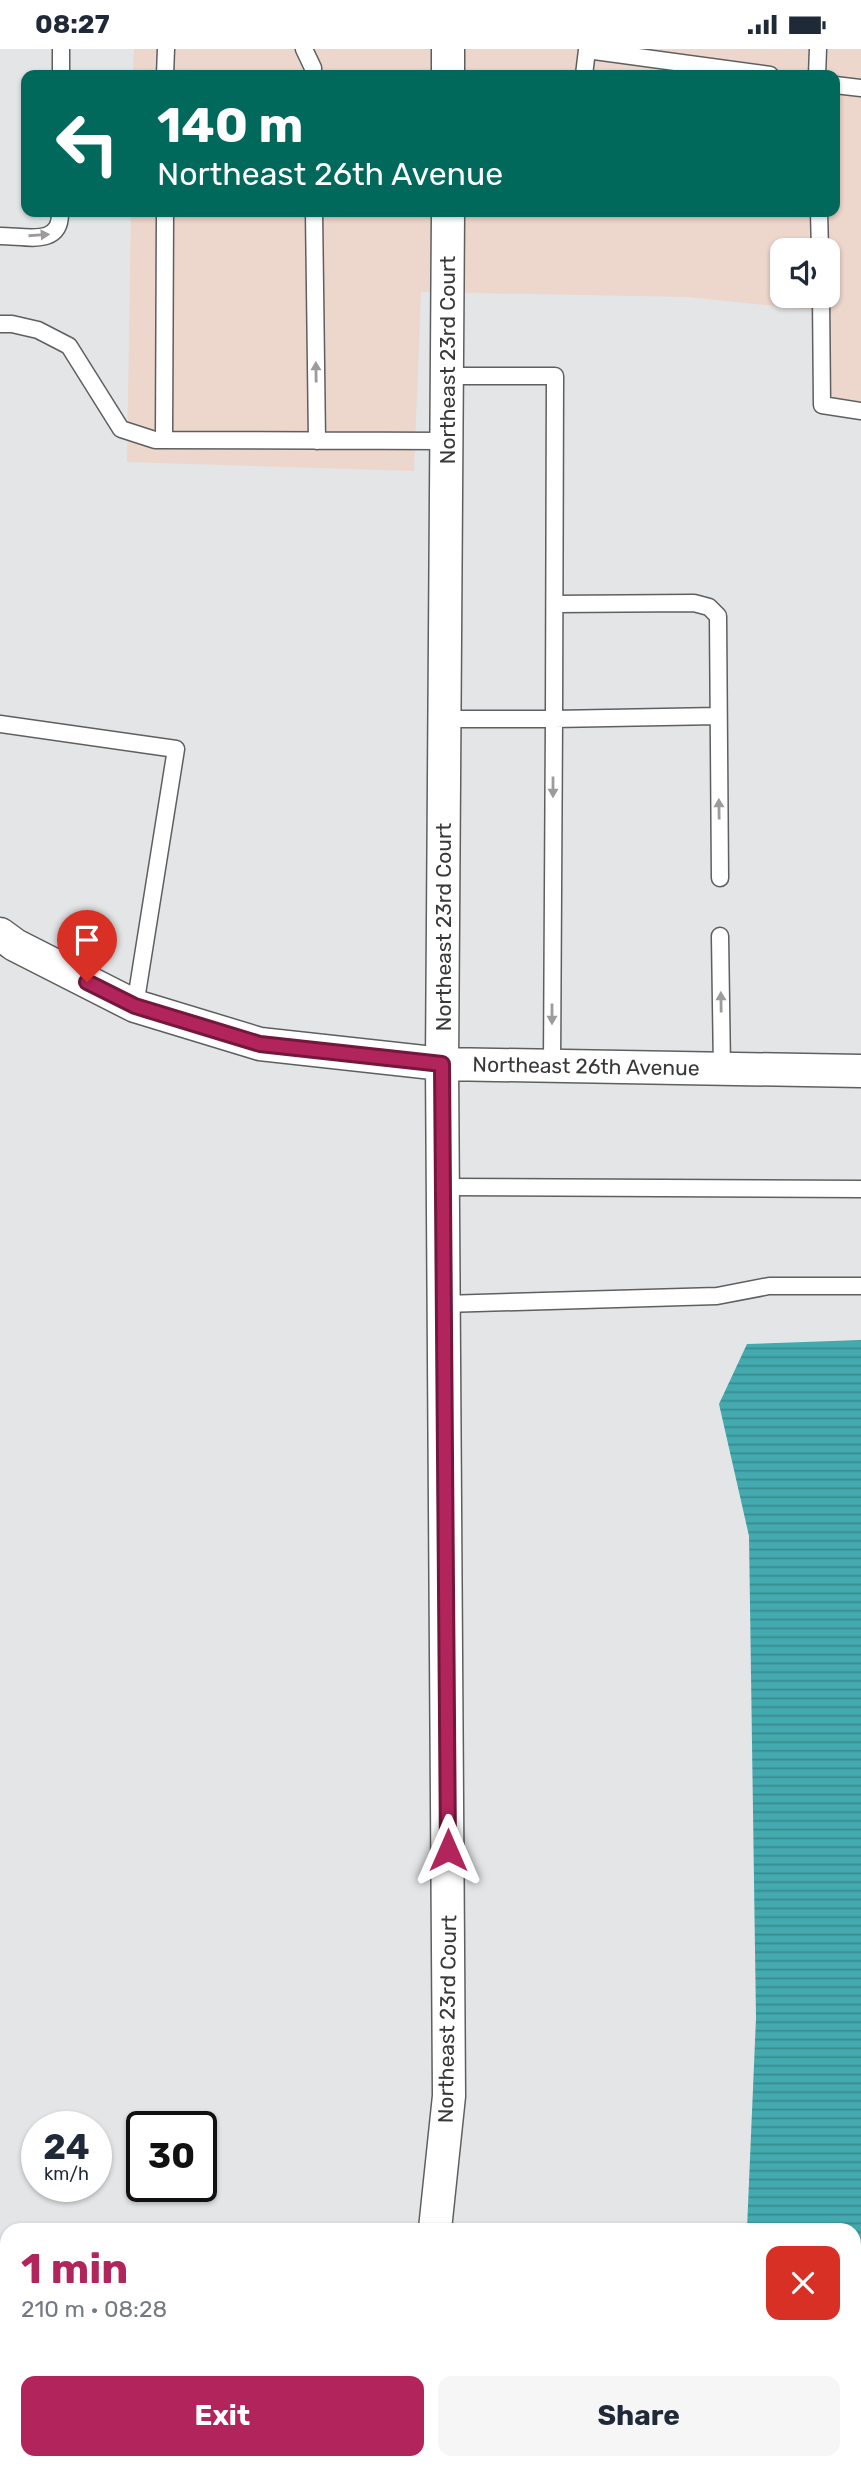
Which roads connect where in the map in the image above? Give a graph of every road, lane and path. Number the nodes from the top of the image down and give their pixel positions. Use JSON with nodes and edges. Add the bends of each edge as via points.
{"nodes":[{"id":1,"x":61,"y":49,"type":"edge"},
{"id":2,"x":166,"y":49,"type":"edge"},
{"id":3,"x":304,"y":49,"type":"edge"},
{"id":4,"x":448,"y":49,"type":"edge"},
{"id":5,"x":818,"y":49,"type":"edge"},
{"id":6,"x":61,"y":70,"type":"edge"},
{"id":7,"x":165,"y":70,"type":"edge"},
{"id":8,"x":313,"y":70,"type":"edge"},
{"id":9,"x":448,"y":70,"type":"edge"},
{"id":10,"x":585,"y":70,"type":"edge"},
{"id":11,"x":733,"y":70,"type":"edge"},
{"id":12,"x":817,"y":70,"type":"edge"},
{"id":13,"x":840,"y":86,"type":"edge"},
{"id":14,"x":861,"y":88,"type":"edge"},
{"id":15,"x":61,"y":217,"type":"edge"},
{"id":16,"x":164,"y":217,"type":"edge"},
{"id":17,"x":314,"y":217,"type":"edge"},
{"id":18,"x":448,"y":217,"type":"edge"},
{"id":19,"x":819,"y":217,"type":"edge"},
{"id":20,"x":0,"y":236,"type":"edge"},
{"id":21,"x":820,"y":238,"type":"edge"},
{"id":22,"x":821,"y":308,"type":"edge"},
{"id":23,"x":0,"y":324,"type":"edge"},
{"id":24,"x":446,"y":376,"type":"junction"},
{"id":25,"x":861,"y":411,"type":"edge"},
{"id":26,"x":164,"y":440,"type":"junction"},
{"id":27,"x":317,"y":441,"type":"junction"},
{"id":28,"x":446,"y":441,"type":"junction"},
{"id":29,"x":555,"y":604,"type":"junction"},
{"id":30,"x":718,"y":716,"type":"junction"},
{"id":31,"x":445,"y":719,"type":"junction"},
{"id":32,"x":554,"y":719,"type":"junction"},
{"id":33,"x":0,"y":724,"type":"edge"},
{"id":34,"x":720,"y":878,"type":"dead end"},
{"id":35,"x":0,"y":934,"type":"edge"},
{"id":36,"x":720,"y":936,"type":"dead end"},
{"id":37,"x":135,"y":1006,"type":"junction"},
{"id":38,"x":442,"y":1064,"type":"junction"},
{"id":39,"x":552,"y":1066,"type":"junction"},
{"id":40,"x":722,"y":1069,"type":"junction"},
{"id":41,"x":861,"y":1071,"type":"edge"},
{"id":42,"x":443,"y":1187,"type":"junction"},
{"id":43,"x":861,"y":1189,"type":"edge"},
{"id":44,"x":861,"y":1286,"type":"edge"},
{"id":45,"x":444,"y":1304,"type":"junction"},
{"id":46,"x":436,"y":2223,"type":"edge"}],
"edges":[{"from":1,"to":6,"type":"lane"},
{"from":2,"to":7,"type":"lane"},
{"from":3,"to":8,"type":"lane"},
{"from":4,"to":9,"type":"street"},
{"from":5,"to":12,"type":"lane"},
{"from":10,"to":11,"type":"lane","via":[[587,50]]},
{"from":13,"to":14,"type":"lane"},
{"from":20,"to":15,"type":"lane","one_way":true,"via":[[47,236],[56,232]]},
{"from":16,"to":26,"type":"lane"},
{"from":27,"to":17,"type":"lane","one_way":true},
{"from":18,"to":24,"type":"street","name":"Northeast 23rd Court"},
{"from":19,"to":21,"type":"lane"},
{"from":22,"to":25,"type":"lane","via":[[822,405]]},
{"from":23,"to":26,"type":"lane","via":[[38,330],[69,346],[121,429]]},
{"from":24,"to":28,"type":"street","name":"Northeast 23rd Court"},
{"from":24,"to":29,"type":"lane","via":[[555,376]]},
{"from":26,"to":27,"type":"lane"},
{"from":27,"to":28,"type":"lane"},
{"from":28,"to":31,"type":"street","name":"Northeast 23rd Court"},
{"from":29,"to":30,"type":"lane","via":[[694,603],[709,607],[718,616]]},
{"from":29,"to":32,"type":"lane"},
{"from":30,"to":32,"type":"lane"},
{"from":34,"to":30,"type":"lane","one_way":true},
{"from":31,"to":32,"type":"lane"},
{"from":31,"to":38,"type":"street","name":"Northeast 23rd Court"},
{"from":32,"to":39,"type":"lane","one_way":true},
{"from":33,"to":37,"type":"lane","via":[[176,749]]},
{"from":35,"to":37,"type":"street","name":"Northeast 26th Avenue"},
{"from":40,"to":36,"type":"lane","one_way":true},
{"from":37,"to":38,"type":"street","name":"Northeast 26th Avenue","via":[[260,1044]]},
{"from":38,"to":39,"type":"street","name":"Northeast 26th Avenue"},
{"from":38,"to":42,"type":"street","name":"Northeast 23rd Court"},
{"from":39,"to":40,"type":"street","name":"Northeast 26th Avenue"},
{"from":40,"to":41,"type":"street","name":"Northeast 26th Avenue"},
{"from":42,"to":43,"type":"lane"},
{"from":42,"to":45,"type":"street","name":"Northeast 23rd Court"},
{"from":44,"to":45,"type":"lane","via":[[769,1286],[717,1296]]},
{"from":45,"to":46,"type":"street","name":"Northeast 23rd Court","via":[[450,2096]]}]}
